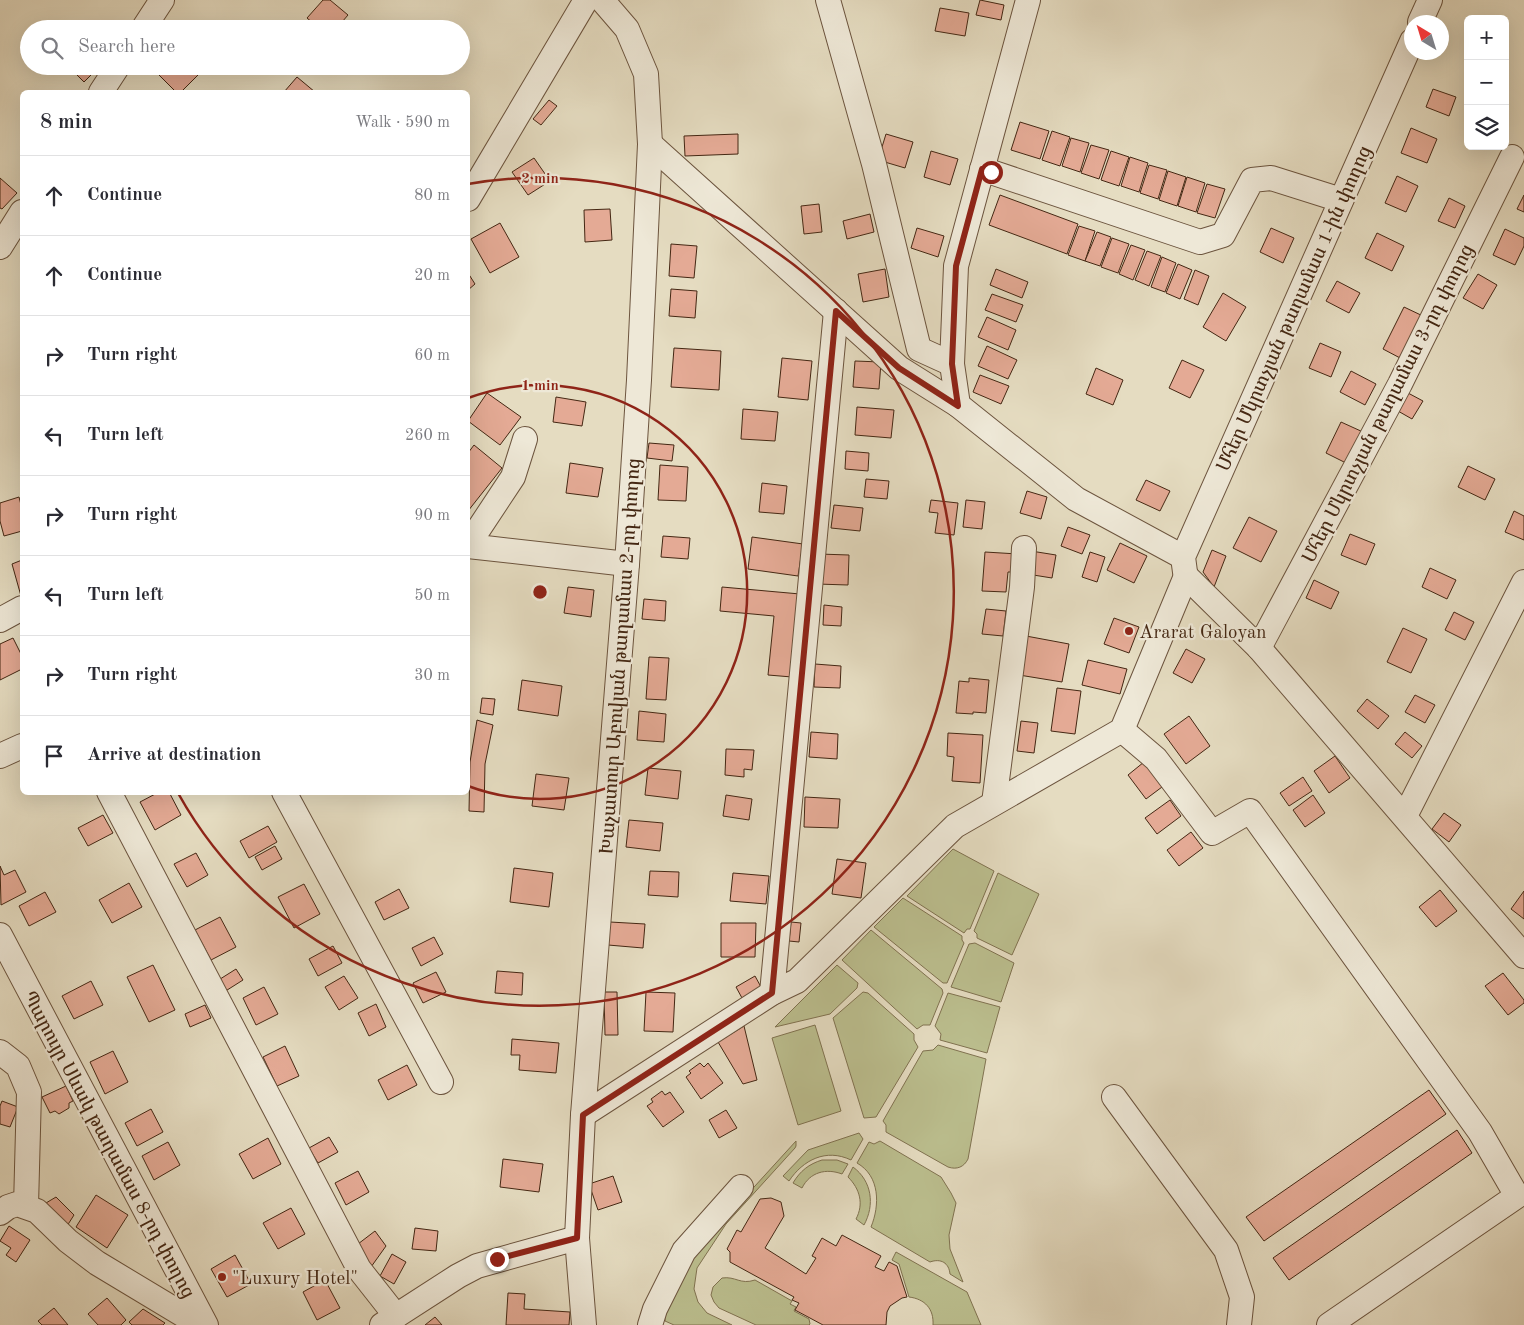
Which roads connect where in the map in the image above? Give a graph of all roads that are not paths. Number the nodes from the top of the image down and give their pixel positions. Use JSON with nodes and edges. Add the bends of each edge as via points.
{"nodes":[{"id":1,"x":162,"y":0,"type":"edge"},
{"id":2,"x":586,"y":0,"type":"edge"},
{"id":3,"x":602,"y":0,"type":"edge"},
{"id":4,"x":828,"y":0,"type":"edge"},
{"id":5,"x":1028,"y":0,"type":"edge"},
{"id":6,"x":1430,"y":0,"type":"edge"},
{"id":7,"x":1423,"y":15,"type":"edge"},
{"id":8,"x":149,"y":20,"type":"edge"},
{"id":9,"x":1404,"y":59,"type":"edge"},
{"id":10,"x":112,"y":75,"type":"edge"},
{"id":11,"x":102,"y":90,"type":"edge"},
{"id":12,"x":650,"y":144,"type":"junction"},
{"id":13,"x":1512,"y":157,"type":"dead end"},
{"id":14,"x":982,"y":169,"type":"junction"},
{"id":15,"x":470,"y":196,"type":"edge"},
{"id":16,"x":1341,"y":200,"type":"junction"},
{"id":17,"x":20,"y":215,"type":"edge"},
{"id":18,"x":0,"y":247,"type":"edge"},
{"id":19,"x":836,"y":311,"type":"junction"},
{"id":20,"x":952,"y":364,"type":"junction"},
{"id":21,"x":958,"y":406,"type":"junction"},
{"id":22,"x":525,"y":439,"type":"dead end"},
{"id":23,"x":470,"y":542,"type":"edge"},
{"id":24,"x":470,"y":545,"type":"edge"},
{"id":25,"x":1024,"y":548,"type":"dead end"},
{"id":26,"x":627,"y":564,"type":"junction"},
{"id":27,"x":1184,"y":567,"type":"junction"},
{"id":28,"x":1524,"y":582,"type":"edge"},
{"id":29,"x":20,"y":609,"type":"edge"},
{"id":30,"x":0,"y":620,"type":"edge"},
{"id":31,"x":1259,"y":648,"type":"junction"},
{"id":32,"x":1122,"y":730,"type":"junction"},
{"id":33,"x":20,"y":747,"type":"edge"},
{"id":34,"x":0,"y":756,"type":"edge"},
{"id":35,"x":111,"y":795,"type":"edge"},
{"id":36,"x":286,"y":795,"type":"edge"},
{"id":37,"x":994,"y":803,"type":"junction"},
{"id":38,"x":1405,"y":816,"type":"junction"},
{"id":39,"x":0,"y":936,"type":"edge"},
{"id":40,"x":1524,"y":956,"type":"edge"},
{"id":41,"x":772,"y":993,"type":"junction"},
{"id":42,"x":0,"y":1052,"type":"edge"},
{"id":43,"x":441,"y":1082,"type":"dead end"},
{"id":44,"x":1114,"y":1097,"type":"dead end"},
{"id":45,"x":583,"y":1115,"type":"junction"},
{"id":46,"x":741,"y":1187,"type":"dead end"},
{"id":47,"x":26,"y":1206,"type":"junction"},
{"id":48,"x":0,"y":1213,"type":"edge"},
{"id":49,"x":577,"y":1238,"type":"junction"},
{"id":50,"x":389,"y":1320,"type":"edge"},
{"id":51,"x":200,"y":1325,"type":"edge"},
{"id":52,"x":206,"y":1325,"type":"edge"},
{"id":53,"x":584,"y":1325,"type":"edge"},
{"id":54,"x":650,"y":1325,"type":"edge"},
{"id":55,"x":1239,"y":1325,"type":"edge"},
{"id":56,"x":1329,"y":1325,"type":"edge"}],
"edges":[{"from":1,"to":8,"type":"street"},
{"from":2,"to":15,"type":"street"},
{"from":3,"to":12,"type":"street","name":"Խաչատուր Աբովյան թաղամաս 2-րդ փողոց","via":[[627,29],[646,74]]},
{"from":4,"to":20,"type":"street","via":[[874,164],[919,349]]},
{"from":5,"to":14,"type":"street"},
{"from":6,"to":7,"type":"street"},
{"from":9,"to":16,"type":"street","name":"Մհեր Մկրտչյան թաղամաս 1-ին փողոց"},
{"from":10,"to":11,"type":"street"},
{"from":12,"to":19,"type":"street"},
{"from":12,"to":26,"type":"street","name":"Խաչատուր Աբովյան թաղամաս 2-րդ փողոց"},
{"from":13,"to":31,"type":"street","name":"Մհեր Մկրտչյան թաղամաս 3-րդ փողոց","via":[[1400,384]]},
{"from":14,"to":16,"type":"street","via":[[1200,242],[1223,236],[1252,180],[1271,178]]},
{"from":14,"to":20,"type":"street","via":[[956,266]]},
{"from":16,"to":27,"type":"street","name":"Մհեր Մկրտչյան թաղամաս 1-ին փողոց"},
{"from":17,"to":18,"type":"street"},
{"from":19,"to":21,"type":"street","via":[[899,368]]},
{"from":19,"to":41,"type":"street"},
{"from":20,"to":21,"type":"street"},
{"from":21,"to":27,"type":"street","via":[[1076,499]]},
{"from":22,"to":23,"type":"street","via":[[513,477]]},
{"from":24,"to":26,"type":"street"},
{"from":25,"to":37,"type":"street","via":[[1022,587]]},
{"from":26,"to":45,"type":"street","name":"Խաչատուր Աբովյան թաղամաս 2-րդ փողոց"},
{"from":27,"to":31,"type":"street"},
{"from":27,"to":32,"type":"street","name":"Մհեր Մկրտչյան թաղամաս 1-ին փողոց"},
{"from":28,"to":38,"type":"street"},
{"from":29,"to":30,"type":"street"},
{"from":31,"to":38,"type":"street"},
{"from":32,"to":37,"type":"street"},
{"from":32,"to":56,"type":"street","via":[[1156,759],[1212,833],[1250,811],[1480,1132],[1518,1196]]},
{"from":33,"to":34,"type":"street"},
{"from":35,"to":50,"type":"street","via":[[359,1269]]},
{"from":36,"to":43,"type":"street"},
{"from":37,"to":41,"type":"street","via":[[955,826],[797,981]]},
{"from":38,"to":40,"type":"street"},
{"from":39,"to":52,"type":"street","name":"Պարույր Սևակ թաղամաս 8-րդ փողոց"},
{"from":41,"to":45,"type":"street"},
{"from":42,"to":47,"type":"street","via":[[18,1066],[29,1092]]},
{"from":44,"to":55,"type":"street","via":[[1226,1250],[1242,1297]]},
{"from":45,"to":49,"type":"street","name":"Խաչատուր Աբովյան թաղամաս 2-րդ փողոց"},
{"from":46,"to":54,"type":"street","via":[[684,1251]]},
{"from":47,"to":48,"type":"street","via":[[17,1204]]},
{"from":47,"to":51,"type":"street","via":[[37,1211],[97,1263]]},
{"from":49,"to":50,"type":"street","via":[[477,1266]]},
{"from":49,"to":53,"type":"street","name":"Խաչատուր Աբովյան թաղամաս 2-րդ փողոց"}]}
